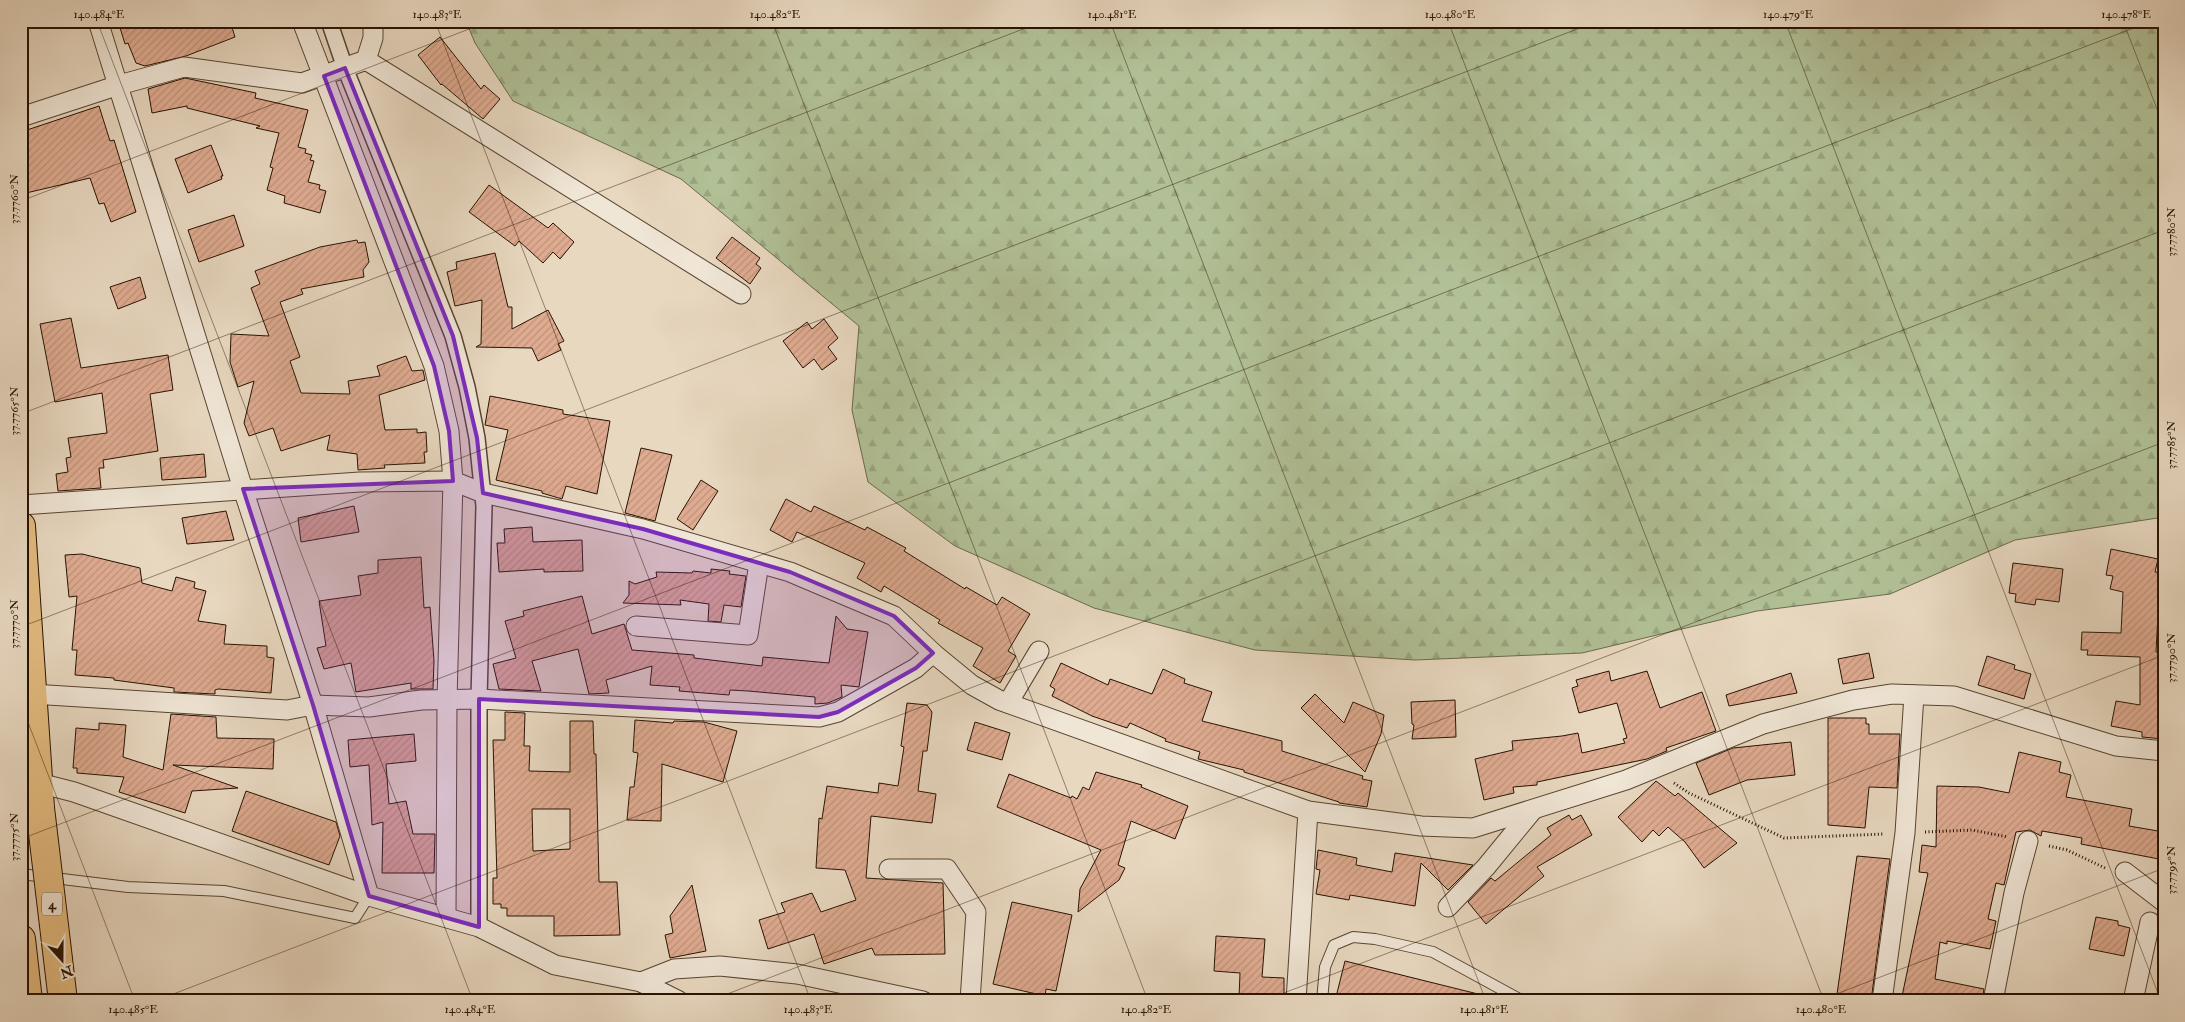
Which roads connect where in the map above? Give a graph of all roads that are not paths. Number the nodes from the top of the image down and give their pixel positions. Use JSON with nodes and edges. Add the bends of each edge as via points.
{"nodes":[{"id":1,"x":98,"y":21,"type":"edge"},
{"id":2,"x":302,"y":21,"type":"edge"},
{"id":3,"x":329,"y":21,"type":"edge"},
{"id":4,"x":373,"y":21,"type":"edge"},
{"id":5,"x":366,"y":60,"type":"junction"},
{"id":6,"x":345,"y":68,"type":"junction"},
{"id":7,"x":324,"y":76,"type":"junction"},
{"id":8,"x":119,"y":85,"type":"junction"},
{"id":9,"x":21,"y":118,"type":"edge"},
{"id":10,"x":741,"y":294,"type":"dead end"},
{"id":11,"x":453,"y":480,"type":"junction"},
{"id":12,"x":243,"y":489,"type":"junction"},
{"id":13,"x":482,"y":493,"type":"junction"},
{"id":14,"x":21,"y":505,"type":"edge"},
{"id":15,"x":21,"y":526,"type":"edge"},
{"id":16,"x":759,"y":563,"type":"junction"},
{"id":17,"x":636,"y":626,"type":"dead end"},
{"id":18,"x":1039,"y":651,"type":"dead end"},
{"id":19,"x":933,"y":653,"type":"junction"},
{"id":20,"x":32,"y":694,"type":"junction"},
{"id":21,"x":1914,"y":695,"type":"junction"},
{"id":22,"x":479,"y":699,"type":"junction"},
{"id":23,"x":447,"y":700,"type":"junction"},
{"id":24,"x":1008,"y":703,"type":"junction"},
{"id":25,"x":313,"y":705,"type":"junction"},
{"id":26,"x":2164,"y":751,"type":"edge"},
{"id":27,"x":39,"y":796,"type":"junction"},
{"id":28,"x":1308,"y":811,"type":"junction"},
{"id":29,"x":1532,"y":811,"type":"junction"},
{"id":30,"x":2028,"y":841,"type":"dead end"},
{"id":31,"x":890,"y":869,"type":"dead end"},
{"id":32,"x":2125,"y":872,"type":"dead end"},
{"id":33,"x":21,"y":874,"type":"edge"},
{"id":34,"x":369,"y":896,"type":"junction"},
{"id":35,"x":2164,"y":902,"type":"edge"},
{"id":36,"x":1448,"y":907,"type":"dead end"},
{"id":37,"x":446,"y":917,"type":"junction"},
{"id":38,"x":2150,"y":922,"type":"dead end"},
{"id":39,"x":479,"y":927,"type":"junction"},
{"id":40,"x":21,"y":939,"type":"edge"},
{"id":41,"x":641,"y":982,"type":"junction"},
{"id":42,"x":28,"y":1001,"type":"edge"},
{"id":43,"x":63,"y":1001,"type":"edge"},
{"id":44,"x":679,"y":1001,"type":"edge"},
{"id":45,"x":923,"y":1001,"type":"edge"},
{"id":46,"x":970,"y":1001,"type":"edge"},
{"id":47,"x":1296,"y":1001,"type":"edge"},
{"id":48,"x":1322,"y":1001,"type":"edge"},
{"id":49,"x":1522,"y":1001,"type":"edge"},
{"id":50,"x":1882,"y":1001,"type":"edge"},
{"id":51,"x":1993,"y":1001,"type":"edge"},
{"id":52,"x":2133,"y":1001,"type":"edge"}],
"edges":[{"from":1,"to":8,"type":"street"},
{"from":2,"to":7,"type":"street"},
{"from":3,"to":6,"type":"street"},
{"from":4,"to":5,"type":"street","via":[[373,38]]},
{"from":5,"to":6,"type":"street"},
{"from":5,"to":10,"type":"street"},
{"from":6,"to":7,"type":"street"},
{"from":6,"to":13,"type":"street","via":[[452,336],[477,438]]},
{"from":7,"to":8,"type":"street","via":[[302,83],[184,66]]},
{"from":7,"to":11,"type":"street","via":[[434,366],[448,431]]},
{"from":8,"to":9,"type":"street"},
{"from":8,"to":12,"type":"street"},
{"from":11,"to":12,"type":"street"},
{"from":11,"to":13,"type":"street"},
{"from":11,"to":23,"type":"street"},
{"from":12,"to":14,"type":"street"},
{"from":12,"to":25,"type":"street"},
{"from":13,"to":16,"type":"street","via":[[643,529]]},
{"from":13,"to":22,"type":"street"},
{"from":15,"to":20,"type":"highway","number":"4"},
{"from":16,"to":17,"type":"street","via":[[748,635]]},
{"from":16,"to":19,"type":"street","via":[[790,572],[894,616]]},
{"from":18,"to":24,"type":"street"},
{"from":19,"to":22,"type":"street","via":[[916,668],[838,712],[819,716]]},
{"from":19,"to":24,"type":"street","via":[[972,685]]},
{"from":20,"to":25,"type":"street","via":[[287,710]]},
{"from":20,"to":27,"type":"highway","number":"4"},
{"from":21,"to":26,"type":"street","via":[[1954,696],[2116,746]]},
{"from":21,"to":29,"type":"street","via":[[1892,694],[1853,700],[1764,724],[1626,780]]},
{"from":21,"to":50,"type":"street","via":[[1905,833]]},
{"from":22,"to":23,"type":"street"},
{"from":22,"to":39,"type":"street"},
{"from":23,"to":25,"type":"street","via":[[369,707]]},
{"from":23,"to":37,"type":"street"},
{"from":24,"to":28,"type":"street"},
{"from":25,"to":34,"type":"street"},
{"from":27,"to":34,"type":"street","via":[[74,792]]},
{"from":27,"to":43,"type":"highway","number":"4","bridge":true},
{"from":28,"to":29,"type":"street","via":[[1422,826],[1474,828]]},
{"from":28,"to":47,"type":"street"},
{"from":29,"to":36,"type":"street"},
{"from":30,"to":51,"type":"street","via":[[2014,893]]},
{"from":31,"to":46,"type":"street","via":[[947,869],[976,912]]},
{"from":32,"to":35,"type":"street"},
{"from":33,"to":34,"type":"lane","via":[[128,887],[224,891],[355,918]]},
{"from":34,"to":37,"type":"street"},
{"from":37,"to":39,"type":"street"},
{"from":38,"to":52,"type":"street"},
{"from":39,"to":41,"type":"street","via":[[555,964]]},
{"from":40,"to":42,"type":"highway"},
{"from":41,"to":44,"type":"street"},
{"from":41,"to":45,"type":"street","via":[[674,969],[720,966],[797,974]]},
{"from":48,"to":49,"type":"lane","via":[[1325,968],[1334,945],[1353,937],[1433,952]]}]}
